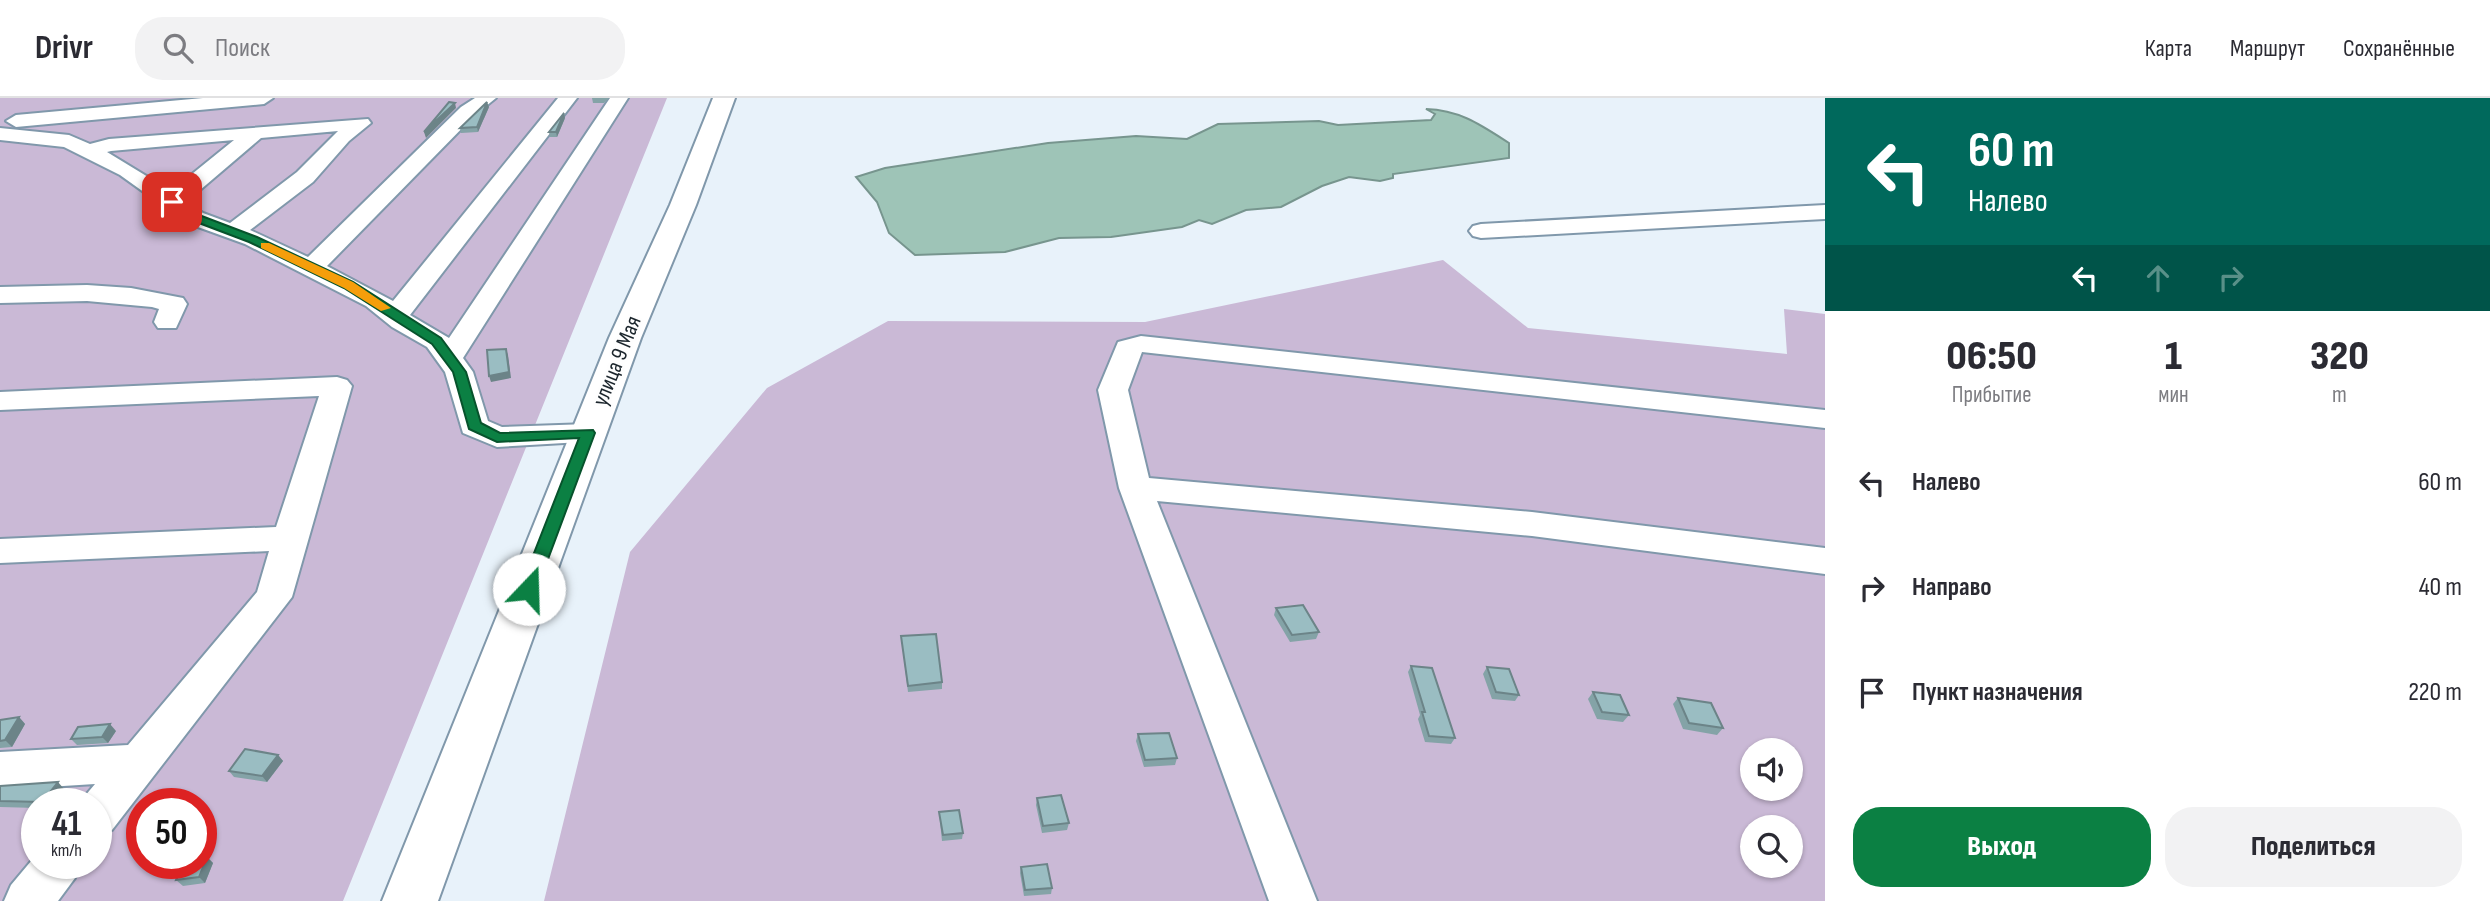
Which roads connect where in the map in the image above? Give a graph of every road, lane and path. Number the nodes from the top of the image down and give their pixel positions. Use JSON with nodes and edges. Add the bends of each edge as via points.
{"nodes":[{"id":1,"x":264,"y":98,"type":"edge"},
{"id":2,"x":486,"y":98,"type":"edge"},
{"id":3,"x":568,"y":98,"type":"edge"},
{"id":4,"x":619,"y":98,"type":"edge"},
{"id":5,"x":724,"y":98,"type":"edge"},
{"id":6,"x":0,"y":123,"type":"edge"},
{"id":7,"x":256,"y":132,"type":"junction"},
{"id":8,"x":0,"y":134,"type":"edge"},
{"id":9,"x":89,"y":151,"type":"junction"},
{"id":10,"x":172,"y":202,"type":"junction"},
{"id":11,"x":1825,"y":212,"type":"edge"},
{"id":12,"x":1481,"y":231,"type":"dead end"},
{"id":13,"x":233,"y":232,"type":"junction"},
{"id":14,"x":312,"y":267,"type":"junction"},
{"id":15,"x":0,"y":295,"type":"edge"},
{"id":16,"x":395,"y":316,"type":"junction"},
{"id":17,"x":167,"y":322,"type":"dead end"},
{"id":18,"x":449,"y":358,"type":"junction"},
{"id":19,"x":0,"y":401,"type":"edge"},
{"id":20,"x":1825,"y":419,"type":"edge"},
{"id":21,"x":588,"y":433,"type":"junction"},
{"id":22,"x":1135,"y":488,"type":"junction"},
{"id":23,"x":290,"y":538,"type":"junction"},
{"id":24,"x":0,"y":551,"type":"edge"},
{"id":25,"x":1825,"y":561,"type":"edge"},
{"id":26,"x":139,"y":763,"type":"junction"},
{"id":27,"x":0,"y":771,"type":"edge"},
{"id":28,"x":112,"y":796,"type":"edge"},
{"id":29,"x":46,"y":879,"type":"edge"},
{"id":30,"x":28,"y":901,"type":"edge"},
{"id":31,"x":410,"y":901,"type":"edge"},
{"id":32,"x":1293,"y":901,"type":"edge"}],
"edges":[{"from":1,"to":6,"type":"lane"},
{"from":2,"to":14,"type":"lane"},
{"from":3,"to":16,"type":"lane"},
{"from":4,"to":18,"type":"lane"},
{"from":5,"to":21,"type":"main road","name":"улица 9 Мая"},
{"from":7,"to":9,"type":"lane","via":[[109,145]]},
{"from":7,"to":10,"type":"lane"},
{"from":7,"to":13,"type":"lane","via":[[361,123],[305,177]]},
{"from":8,"to":9,"type":"lane","via":[[69,141]]},
{"from":9,"to":10,"type":"lane"},
{"from":10,"to":13,"type":"lane","via":[[195,218]]},
{"from":11,"to":12,"type":"lane"},
{"from":13,"to":14,"type":"lane"},
{"from":14,"to":16,"type":"lane"},
{"from":15,"to":17,"type":"lane","via":[[138,295],[173,304]]},
{"from":16,"to":18,"type":"lane","via":[[437,341]]},
{"from":18,"to":21,"type":"lane","via":[[460,372],[474,426],[497,437]]},
{"from":19,"to":23,"type":"lane","via":[[337,386]]},
{"from":20,"to":22,"type":"lane","via":[[1141,344],[1128,348],[1113,390]]},
{"from":21,"to":31,"type":"main road","name":"улица 9 Мая"},
{"from":22,"to":25,"type":"lane","via":[[1532,524]]},
{"from":22,"to":32,"type":"lane"},
{"from":23,"to":24,"type":"lane"},
{"from":23,"to":26,"type":"lane","via":[[274,597]]},
{"from":26,"to":27,"type":"lane"},
{"from":26,"to":28,"type":"lane"},
{"from":29,"to":30,"type":"lane"}]}
